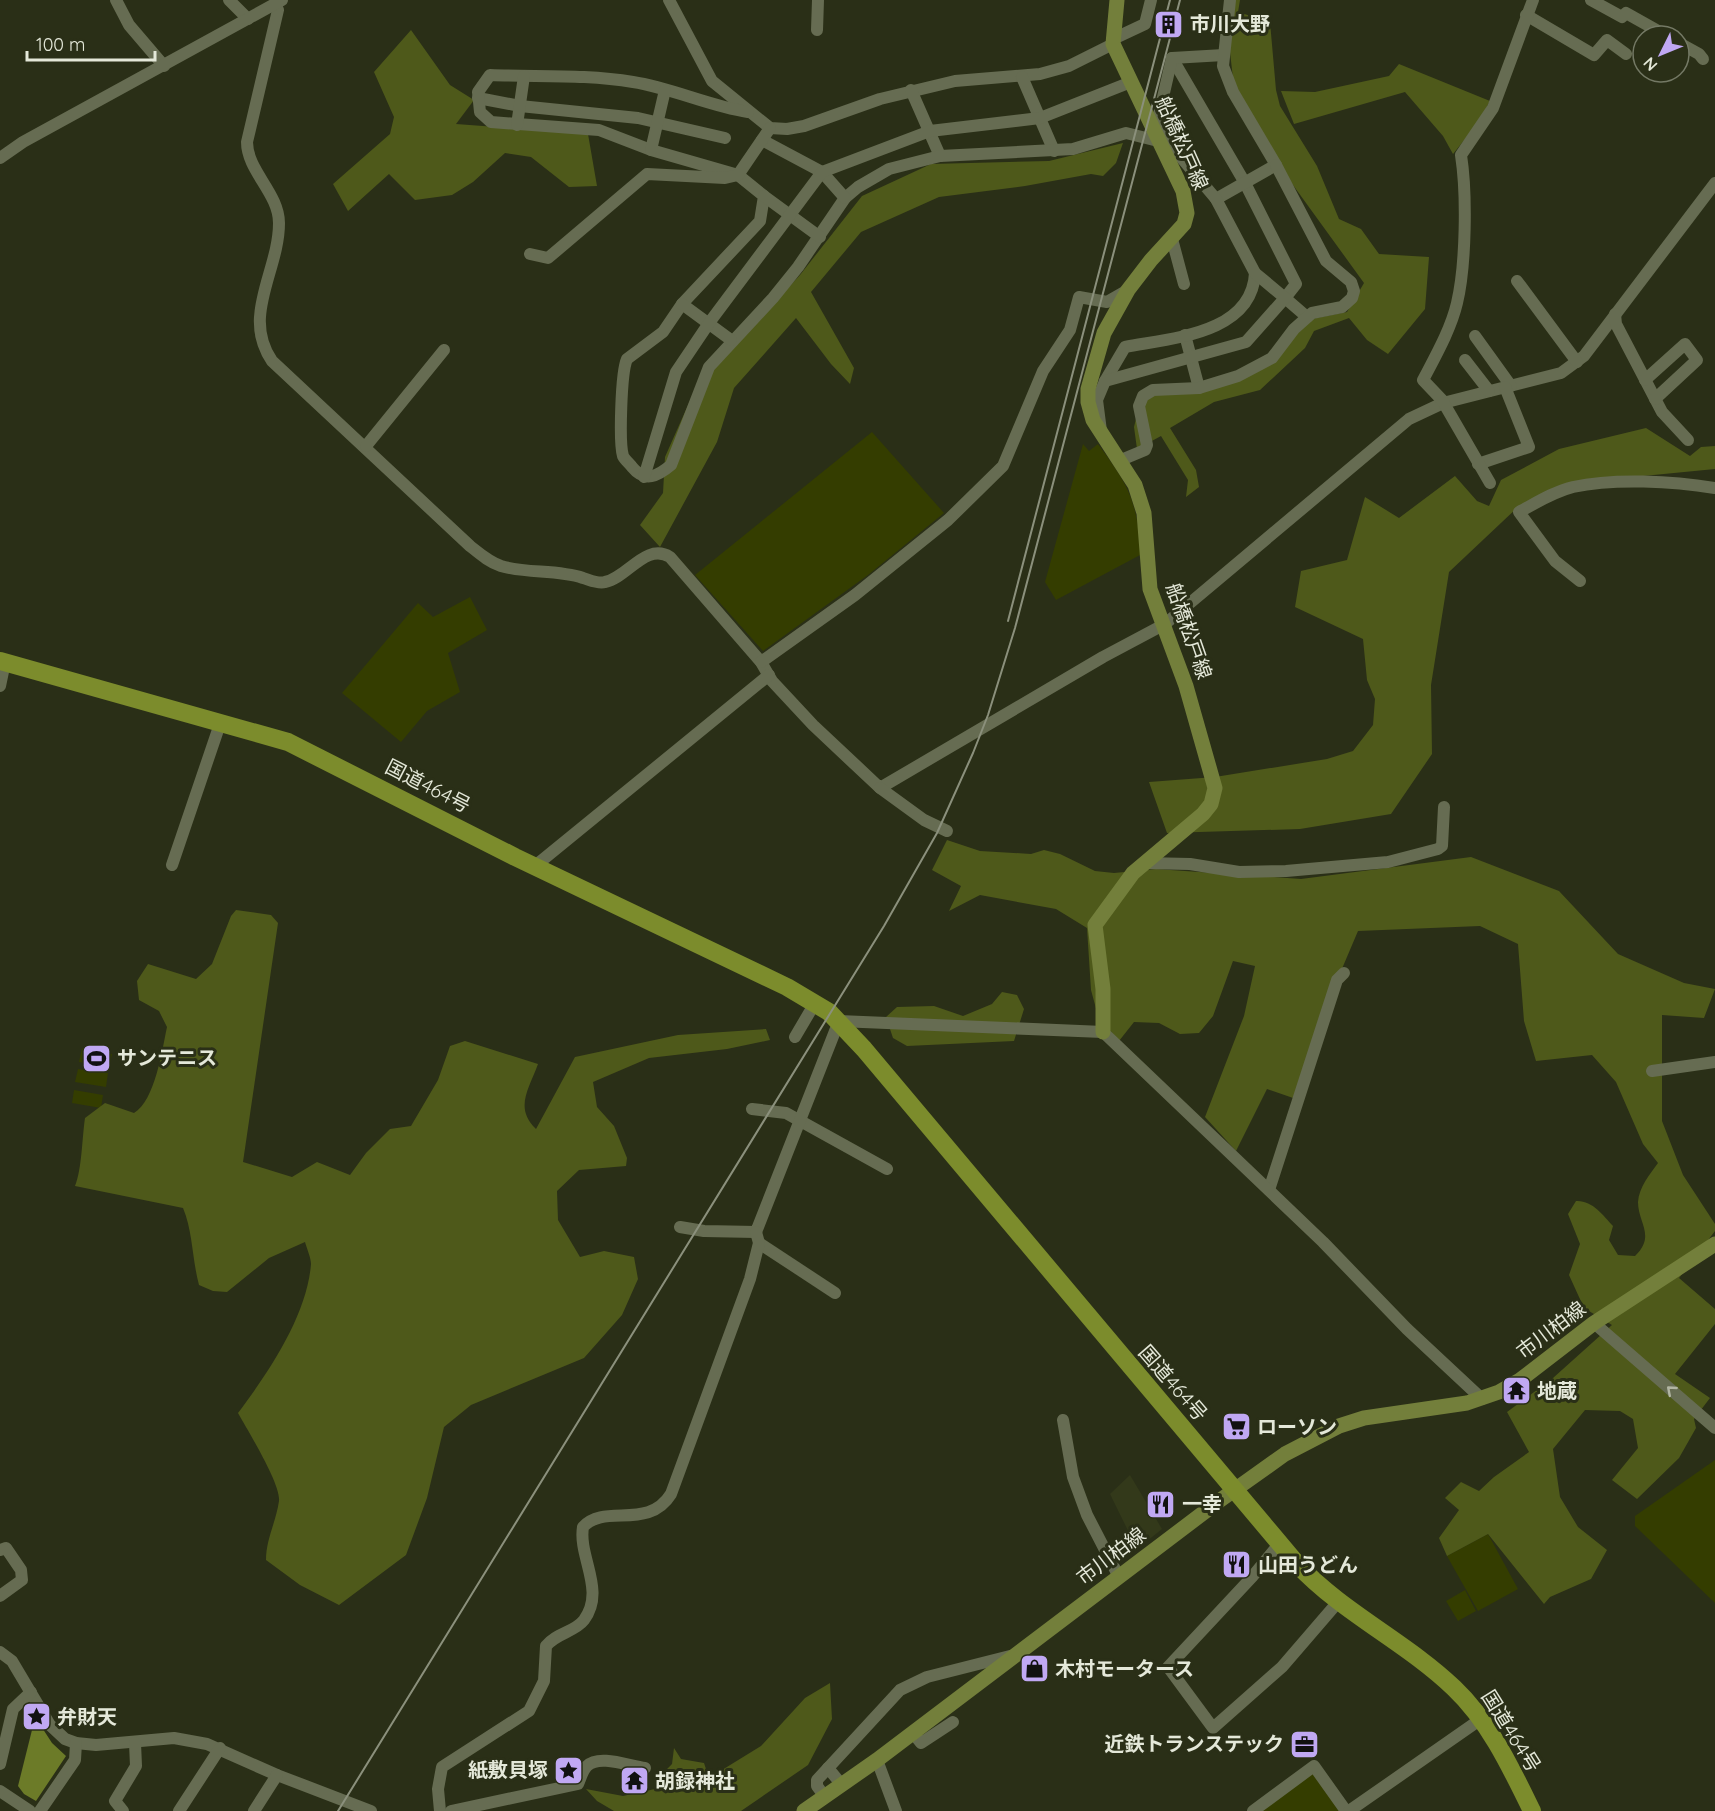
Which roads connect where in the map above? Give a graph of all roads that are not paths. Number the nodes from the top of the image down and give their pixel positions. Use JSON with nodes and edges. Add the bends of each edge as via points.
{"nodes":[{"id":1,"x":116,"y":0,"type":"edge"},
{"id":2,"x":229,"y":0,"type":"edge"},
{"id":3,"x":669,"y":0,"type":"edge"},
{"id":4,"x":818,"y":0,"type":"edge"},
{"id":5,"x":1117,"y":0,"type":"edge"},
{"id":6,"x":1151,"y":0,"type":"edge"},
{"id":7,"x":1230,"y":0,"type":"edge"},
{"id":8,"x":1533,"y":0,"type":"edge"},
{"id":9,"x":1591,"y":0,"type":"edge"},
{"id":10,"x":279,"y":2,"type":"edge"},
{"id":11,"x":1526,"y":15,"type":"junction"},
{"id":12,"x":248,"y":19,"type":"junction"},
{"id":13,"x":1645,"y":24,"type":"edge"},
{"id":14,"x":817,"y":30,"type":"dead end"},
{"id":15,"x":1113,"y":42,"type":"junction"},
{"id":16,"x":1691,"y":50,"type":"edge"},
{"id":17,"x":1626,"y":54,"type":"dead end"},
{"id":18,"x":1224,"y":55,"type":"junction"},
{"id":19,"x":1172,"y":58,"type":"junction"},
{"id":20,"x":1703,"y":59,"type":"dead end"},
{"id":21,"x":164,"y":66,"type":"junction"},
{"id":22,"x":524,"y":76,"type":"junction"},
{"id":23,"x":1022,"y":77,"type":"junction"},
{"id":24,"x":1131,"y":82,"type":"junction"},
{"id":25,"x":665,"y":90,"type":"junction"},
{"id":26,"x":911,"y":90,"type":"junction"},
{"id":27,"x":478,"y":98,"type":"junction"},
{"id":28,"x":520,"y":106,"type":"junction"},
{"id":29,"x":748,"y":112,"type":"junction"},
{"id":30,"x":1040,"y":118,"type":"junction"},
{"id":31,"x":657,"y":122,"type":"junction"},
{"id":32,"x":517,"y":125,"type":"junction"},
{"id":33,"x":770,"y":128,"type":"junction"},
{"id":34,"x":930,"y":131,"type":"junction"},
{"id":35,"x":1156,"y":133,"type":"junction"},
{"id":36,"x":725,"y":138,"type":"dead end"},
{"id":37,"x":762,"y":140,"type":"junction"},
{"id":38,"x":651,"y":150,"type":"junction"},
{"id":39,"x":1054,"y":151,"type":"junction"},
{"id":40,"x":939,"y":156,"type":"junction"},
{"id":41,"x":0,"y":158,"type":"edge"},
{"id":42,"x":1276,"y":165,"type":"junction"},
{"id":43,"x":822,"y":172,"type":"junction"},
{"id":44,"x":738,"y":175,"type":"junction"},
{"id":45,"x":1245,"y":183,"type":"junction"},
{"id":46,"x":1715,"y":183,"type":"edge"},
{"id":47,"x":764,"y":196,"type":"junction"},
{"id":48,"x":845,"y":198,"type":"junction"},
{"id":49,"x":1216,"y":199,"type":"junction"},
{"id":50,"x":791,"y":215,"type":"junction"},
{"id":51,"x":820,"y":237,"type":"junction"},
{"id":52,"x":1172,"y":239,"type":"junction"},
{"id":53,"x":530,"y":254,"type":"dead end"},
{"id":54,"x":1255,"y":273,"type":"junction"},
{"id":55,"x":1517,"y":281,"type":"dead end"},
{"id":56,"x":1184,"y":284,"type":"dead end"},
{"id":57,"x":1128,"y":290,"type":"junction"},
{"id":58,"x":1285,"y":298,"type":"junction"},
{"id":59,"x":682,"y":304,"type":"junction"},
{"id":60,"x":1615,"y":314,"type":"junction"},
{"id":61,"x":1307,"y":317,"type":"junction"},
{"id":62,"x":709,"y":323,"type":"junction"},
{"id":63,"x":1185,"y":335,"type":"junction"},
{"id":64,"x":1475,"y":336,"type":"dead end"},
{"id":65,"x":731,"y":340,"type":"junction"},
{"id":66,"x":444,"y":350,"type":"dead end"},
{"id":67,"x":1191,"y":357,"type":"junction"},
{"id":68,"x":1465,"y":360,"type":"dead end"},
{"id":69,"x":1577,"y":362,"type":"junction"},
{"id":70,"x":1645,"y":380,"type":"junction"},
{"id":71,"x":1105,"y":381,"type":"junction"},
{"id":72,"x":1508,"y":387,"type":"junction"},
{"id":73,"x":1199,"y":388,"type":"junction"},
{"id":74,"x":1489,"y":391,"type":"junction"},
{"id":75,"x":1655,"y":399,"type":"junction"},
{"id":76,"x":1443,"y":403,"type":"junction"},
{"id":77,"x":1101,"y":431,"type":"junction"},
{"id":78,"x":1688,"y":440,"type":"dead end"},
{"id":79,"x":366,"y":447,"type":"junction"},
{"id":80,"x":1121,"y":460,"type":"junction"},
{"id":81,"x":1478,"y":464,"type":"junction"},
{"id":82,"x":644,"y":477,"type":"junction"},
{"id":83,"x":1490,"y":483,"type":"dead end"},
{"id":84,"x":1715,"y":488,"type":"edge"},
{"id":85,"x":1580,"y":581,"type":"dead end"},
{"id":86,"x":1165,"y":624,"type":"junction"},
{"id":87,"x":2,"y":662,"type":"edge"},
{"id":88,"x":761,"y":662,"type":"junction"},
{"id":89,"x":769,"y":675,"type":"junction"},
{"id":90,"x":0,"y":686,"type":"edge"},
{"id":91,"x":221,"y":721,"type":"junction"},
{"id":92,"x":880,"y":788,"type":"junction"},
{"id":93,"x":1443,"y":807,"type":"dead end"},
{"id":94,"x":947,"y":831,"type":"dead end"},
{"id":95,"x":1144,"y":863,"type":"junction"},
{"id":96,"x":172,"y":865,"type":"dead end"},
{"id":97,"x":535,"y":866,"type":"junction"},
{"id":98,"x":1344,"y":973,"type":"dead end"},
{"id":99,"x":815,"y":1003,"type":"junction"},
{"id":100,"x":838,"y":1021,"type":"junction"},
{"id":101,"x":1103,"y":1032,"type":"junction"},
{"id":102,"x":795,"y":1037,"type":"dead end"},
{"id":103,"x":1715,"y":1062,"type":"edge"},
{"id":104,"x":1652,"y":1071,"type":"dead end"},
{"id":105,"x":752,"y":1109,"type":"dead end"},
{"id":106,"x":798,"y":1120,"type":"junction"},
{"id":107,"x":887,"y":1169,"type":"dead end"},
{"id":108,"x":1269,"y":1190,"type":"junction"},
{"id":109,"x":681,"y":1227,"type":"dead end"},
{"id":110,"x":757,"y":1237,"type":"junction"},
{"id":111,"x":1715,"y":1244,"type":"edge"},
{"id":112,"x":835,"y":1293,"type":"dead end"},
{"id":113,"x":1594,"y":1323,"type":"junction"},
{"id":114,"x":1482,"y":1399,"type":"junction"},
{"id":115,"x":1063,"y":1420,"type":"dead end"},
{"id":116,"x":1715,"y":1428,"type":"edge"},
{"id":117,"x":1235,"y":1489,"type":"junction"},
{"id":118,"x":1280,"y":1543,"type":"junction"},
{"id":119,"x":0,"y":1551,"type":"edge"},
{"id":120,"x":1119,"y":1577,"type":"junction"},
{"id":121,"x":0,"y":1596,"type":"edge"},
{"id":122,"x":1338,"y":1602,"type":"junction"},
{"id":123,"x":0,"y":1652,"type":"edge"},
{"id":124,"x":1020,"y":1652,"type":"junction"},
{"id":125,"x":31,"y":1692,"type":"junction"},
{"id":126,"x":1480,"y":1719,"type":"junction"},
{"id":127,"x":953,"y":1722,"type":"dead end"},
{"id":128,"x":913,"y":1733,"type":"junction"},
{"id":129,"x":76,"y":1743,"type":"junction"},
{"id":130,"x":135,"y":1743,"type":"junction"},
{"id":131,"x":220,"y":1748,"type":"junction"},
{"id":132,"x":877,"y":1760,"type":"junction"},
{"id":133,"x":0,"y":1764,"type":"edge"},
{"id":134,"x":645,"y":1768,"type":"dead end"},
{"id":135,"x":828,"y":1768,"type":"junction"},
{"id":136,"x":277,"y":1775,"type":"junction"},
{"id":137,"x":837,"y":1779,"type":"dead end"},
{"id":138,"x":0,"y":1791,"type":"edge"},
{"id":139,"x":825,"y":1797,"type":"junction"},
{"id":140,"x":30,"y":1811,"type":"edge"},
{"id":141,"x":40,"y":1811,"type":"edge"},
{"id":142,"x":123,"y":1811,"type":"edge"},
{"id":143,"x":178,"y":1811,"type":"edge"},
{"id":144,"x":254,"y":1811,"type":"edge"},
{"id":145,"x":371,"y":1811,"type":"edge"},
{"id":146,"x":440,"y":1811,"type":"edge"},
{"id":147,"x":451,"y":1811,"type":"edge"},
{"id":148,"x":804,"y":1811,"type":"edge"},
{"id":149,"x":896,"y":1811,"type":"edge"},
{"id":150,"x":1253,"y":1811,"type":"edge"},
{"id":151,"x":1347,"y":1811,"type":"edge"},
{"id":152,"x":1532,"y":1811,"type":"edge"}],
"edges":[{"from":1,"to":21,"type":"street","via":[[129,25]]},
{"from":2,"to":12,"type":"street"},
{"from":3,"to":29,"type":"street","via":[[712,81]]},
{"from":4,"to":14,"type":"street"},
{"from":5,"to":15,"type":"main road"},
{"from":6,"to":15,"type":"street","via":[[1145,24]]},
{"from":7,"to":18,"type":"street"},
{"from":8,"to":11,"type":"street"},
{"from":9,"to":13,"type":"street"},
{"from":10,"to":12,"type":"street"},
{"from":10,"to":79,"type":"street","via":[[247,142],[279,216],[279,235],[259,313],[259,335],[266,353],[283,372]]},
{"from":11,"to":17,"type":"street","via":[[1594,55],[1607,40]]},
{"from":11,"to":76,"type":"street","via":[[1493,108],[1461,155],[1465,179],[1464,257],[1457,303],[1423,380]]},
{"from":12,"to":21,"type":"street"},
{"from":15,"to":23,"type":"street","via":[[1069,66]]},
{"from":15,"to":24,"type":"main road","name":"船橋松戸線"},
{"from":16,"to":20,"type":"street"},
{"from":18,"to":19,"type":"street"},
{"from":18,"to":42,"type":"street","via":[[1223,66],[1233,92]]},
{"from":19,"to":35,"type":"street"},
{"from":19,"to":45,"type":"street"},
{"from":21,"to":41,"type":"street"},
{"from":22,"to":25,"type":"street","via":[[596,77]]},
{"from":22,"to":27,"type":"street","via":[[490,75]]},
{"from":22,"to":28,"type":"street"},
{"from":23,"to":26,"type":"street","via":[[970,78]]},
{"from":23,"to":30,"type":"street"},
{"from":24,"to":30,"type":"street"},
{"from":24,"to":35,"type":"main road","name":"船橋松戸線"},
{"from":25,"to":29,"type":"street"},
{"from":25,"to":31,"type":"street"},
{"from":26,"to":33,"type":"street","via":[[804,126]]},
{"from":26,"to":34,"type":"street"},
{"from":27,"to":28,"type":"street"},
{"from":27,"to":32,"type":"street","via":[[480,112],[491,122]]},
{"from":28,"to":31,"type":"street"},
{"from":28,"to":32,"type":"street"},
{"from":29,"to":33,"type":"street"},
{"from":30,"to":34,"type":"street"},
{"from":30,"to":39,"type":"street"},
{"from":31,"to":36,"type":"street"},
{"from":31,"to":38,"type":"street"},
{"from":32,"to":38,"type":"street","via":[[598,130]]},
{"from":33,"to":37,"type":"street"},
{"from":34,"to":40,"type":"street"},
{"from":34,"to":43,"type":"street"},
{"from":35,"to":39,"type":"street","via":[[1126,132]]},
{"from":35,"to":49,"type":"street"},
{"from":35,"to":52,"type":"main road","name":"船橋松戸線","via":[[1186,201],[1184,224]]},
{"from":37,"to":43,"type":"street"},
{"from":37,"to":44,"type":"street"},
{"from":38,"to":44,"type":"street"},
{"from":39,"to":40,"type":"street"},
{"from":40,"to":48,"type":"street","via":[[889,169]]},
{"from":42,"to":45,"type":"street"},
{"from":42,"to":61,"type":"street","via":[[1326,261],[1351,282],[1354,291],[1342,307]]},
{"from":43,"to":48,"type":"street"},
{"from":43,"to":50,"type":"street"},
{"from":44,"to":47,"type":"street"},
{"from":44,"to":53,"type":"street","via":[[725,178],[647,174],[548,258]]},
{"from":45,"to":49,"type":"street"},
{"from":45,"to":58,"type":"street","via":[[1296,284]]},
{"from":46,"to":60,"type":"street"},
{"from":47,"to":50,"type":"street"},
{"from":47,"to":59,"type":"street","via":[[760,221]]},
{"from":48,"to":51,"type":"street"},
{"from":49,"to":54,"type":"street"},
{"from":50,"to":51,"type":"street"},
{"from":50,"to":62,"type":"street"},
{"from":51,"to":65,"type":"street","via":[[773,298]]},
{"from":52,"to":56,"type":"street"},
{"from":52,"to":57,"type":"main road","name":"船橋松戸線"},
{"from":54,"to":58,"type":"street"},
{"from":54,"to":63,"type":"street","via":[[1252,294],[1241,310],[1210,328]]},
{"from":55,"to":69,"type":"street"},
{"from":57,"to":77,"type":"main road","name":"船橋松戸線","via":[[1104,333],[1088,389],[1090,414]]},
{"from":57,"to":88,"type":"street","via":[[1107,302],[1079,297],[1070,330],[1043,371],[1003,466],[956,514],[855,596]]},
{"from":58,"to":61,"type":"street"},
{"from":58,"to":67,"type":"street","via":[[1246,342]]},
{"from":59,"to":62,"type":"street"},
{"from":59,"to":82,"type":"street","via":[[663,332],[627,358],[624,365],[623,456]]},
{"from":60,"to":69,"type":"street"},
{"from":60,"to":70,"type":"street","via":[[1616,324]]},
{"from":61,"to":73,"type":"street","via":[[1272,358],[1238,376]]},
{"from":62,"to":65,"type":"street"},
{"from":62,"to":82,"type":"street","via":[[676,372]]},
{"from":63,"to":67,"type":"street"},
{"from":63,"to":71,"type":"street","via":[[1125,347]]},
{"from":64,"to":72,"type":"street"},
{"from":65,"to":82,"type":"street","via":[[709,367],[671,465],[658,476]]},
{"from":66,"to":79,"type":"street"},
{"from":67,"to":71,"type":"street"},
{"from":67,"to":73,"type":"street"},
{"from":68,"to":74,"type":"street"},
{"from":69,"to":72,"type":"street","via":[[1561,373]]},
{"from":70,"to":75,"type":"street"},
{"from":70,"to":75,"type":"street","via":[[1685,344],[1697,360]]},
{"from":71,"to":77,"type":"street","via":[[1098,400]]},
{"from":72,"to":74,"type":"street"},
{"from":72,"to":81,"type":"street","via":[[1529,447]]},
{"from":73,"to":80,"type":"street","via":[[1153,390],[1143,396],[1139,406],[1147,445],[1145,450]]},
{"from":74,"to":76,"type":"street"},
{"from":75,"to":78,"type":"street"},
{"from":76,"to":81,"type":"street"},
{"from":76,"to":86,"type":"street","via":[[1409,419]]},
{"from":77,"to":80,"type":"main road","name":"船橋松戸線"},
{"from":79,"to":88,"type":"street","via":[[470,546],[501,566],[600,583],[610,581],[651,554],[664,554]]},
{"from":80,"to":86,"type":"main road","name":"船橋松戸線","via":[[1144,513],[1150,589]]},
{"from":81,"to":83,"type":"street"},
{"from":84,"to":85,"type":"street","via":[[1598,484],[1571,488],[1519,512],[1555,561]]},
{"from":86,"to":92,"type":"street"},
{"from":86,"to":95,"type":"main road","name":"船橋松戸線","via":[[1215,788],[1211,804],[1203,814]]},
{"from":87,"to":90,"type":"street"},
{"from":87,"to":91,"type":"highway","name":"国道464号"},
{"from":88,"to":89,"type":"street"},
{"from":89,"to":92,"type":"street","via":[[813,725]]},
{"from":89,"to":97,"type":"street"},
{"from":91,"to":96,"type":"street"},
{"from":91,"to":97,"type":"highway","name":"国道464号","via":[[313,753]]},
{"from":92,"to":94,"type":"street","via":[[924,820]]},
{"from":93,"to":95,"type":"street","via":[[1442,846],[1388,862],[1239,872],[1190,864]]},
{"from":95,"to":101,"type":"main road","name":"船橋松戸線","via":[[1095,925]]},
{"from":97,"to":99,"type":"highway","name":"国道464号","via":[[779,982]]},
{"from":98,"to":108,"type":"street","via":[[1337,980]]},
{"from":99,"to":100,"type":"highway","name":"国道464号"},
{"from":99,"to":102,"type":"street"},
{"from":100,"to":101,"type":"street"},
{"from":100,"to":106,"type":"street"},
{"from":100,"to":117,"type":"highway","name":"国道464号"},
{"from":101,"to":108,"type":"street"},
{"from":103,"to":104,"type":"street"},
{"from":105,"to":106,"type":"street","via":[[786,1113]]},
{"from":106,"to":107,"type":"street"},
{"from":106,"to":110,"type":"street"},
{"from":108,"to":114,"type":"street"},
{"from":109,"to":110,"type":"street"},
{"from":110,"to":112,"type":"street"},
{"from":110,"to":146,"type":"street","via":[[734,1327],[671,1494],[655,1511],[600,1520],[583,1527],[592,1592],[589,1612],[580,1625],[546,1646],[544,1681],[529,1711],[444,1764],[439,1782]]},
{"from":111,"to":113,"type":"main road","name":"市川柏線"},
{"from":113,"to":114,"type":"main road","name":"市川柏線","via":[[1520,1380]]},
{"from":116,"to":113,"type":"street","one_way":true},
{"from":114,"to":117,"type":"main road","name":"市川柏線","via":[[1391,1412],[1339,1426],[1285,1454]]},
{"from":115,"to":120,"type":"street","via":[[1073,1477],[1087,1515]]},
{"from":117,"to":118,"type":"highway","name":"国道464号"},
{"from":117,"to":120,"type":"main road","name":"市川柏線"},
{"from":118,"to":122,"type":"highway","name":"国道464号","via":[[1312,1580]]},
{"from":118,"to":122,"type":"street","via":[[1168,1667],[1213,1728],[1282,1667]]},
{"from":119,"to":121,"type":"street","via":[[6,1548],[21,1570],[22,1580]]},
{"from":120,"to":124,"type":"main road","name":"市川柏線"},
{"from":122,"to":126,"type":"highway","name":"国道464号","via":[[1443,1678]]},
{"from":123,"to":125,"type":"street","via":[[12,1661]]},
{"from":124,"to":128,"type":"main road","name":"市川柏線"},
{"from":124,"to":135,"type":"street","via":[[927,1677],[900,1690]]},
{"from":125,"to":129,"type":"street","via":[[57,1734]]},
{"from":125,"to":133,"type":"street","via":[[13,1709]]},
{"from":126,"to":151,"type":"street"},
{"from":126,"to":152,"type":"highway","name":"国道464号"},
{"from":127,"to":128,"type":"street","via":[[921,1743]]},
{"from":128,"to":132,"type":"main road","name":"市川柏線"},
{"from":129,"to":130,"type":"street"},
{"from":129,"to":141,"type":"street","via":[[75,1760]]},
{"from":130,"to":131,"type":"street","via":[[174,1738]]},
{"from":130,"to":142,"type":"street","via":[[136,1766],[115,1801]]},
{"from":131,"to":136,"type":"street"},
{"from":131,"to":143,"type":"street"},
{"from":132,"to":139,"type":"main road","name":"市川柏線"},
{"from":132,"to":149,"type":"street"},
{"from":134,"to":147,"type":"street","via":[[593,1762],[584,1769],[578,1784]]},
{"from":135,"to":137,"type":"street"},
{"from":135,"to":139,"type":"street","via":[[816,1783]]},
{"from":136,"to":144,"type":"street"},
{"from":136,"to":145,"type":"street"},
{"from":138,"to":140,"type":"street"},
{"from":139,"to":148,"type":"main road","name":"市川柏線"},
{"from":150,"to":151,"type":"street","via":[[1314,1766]]}]}
